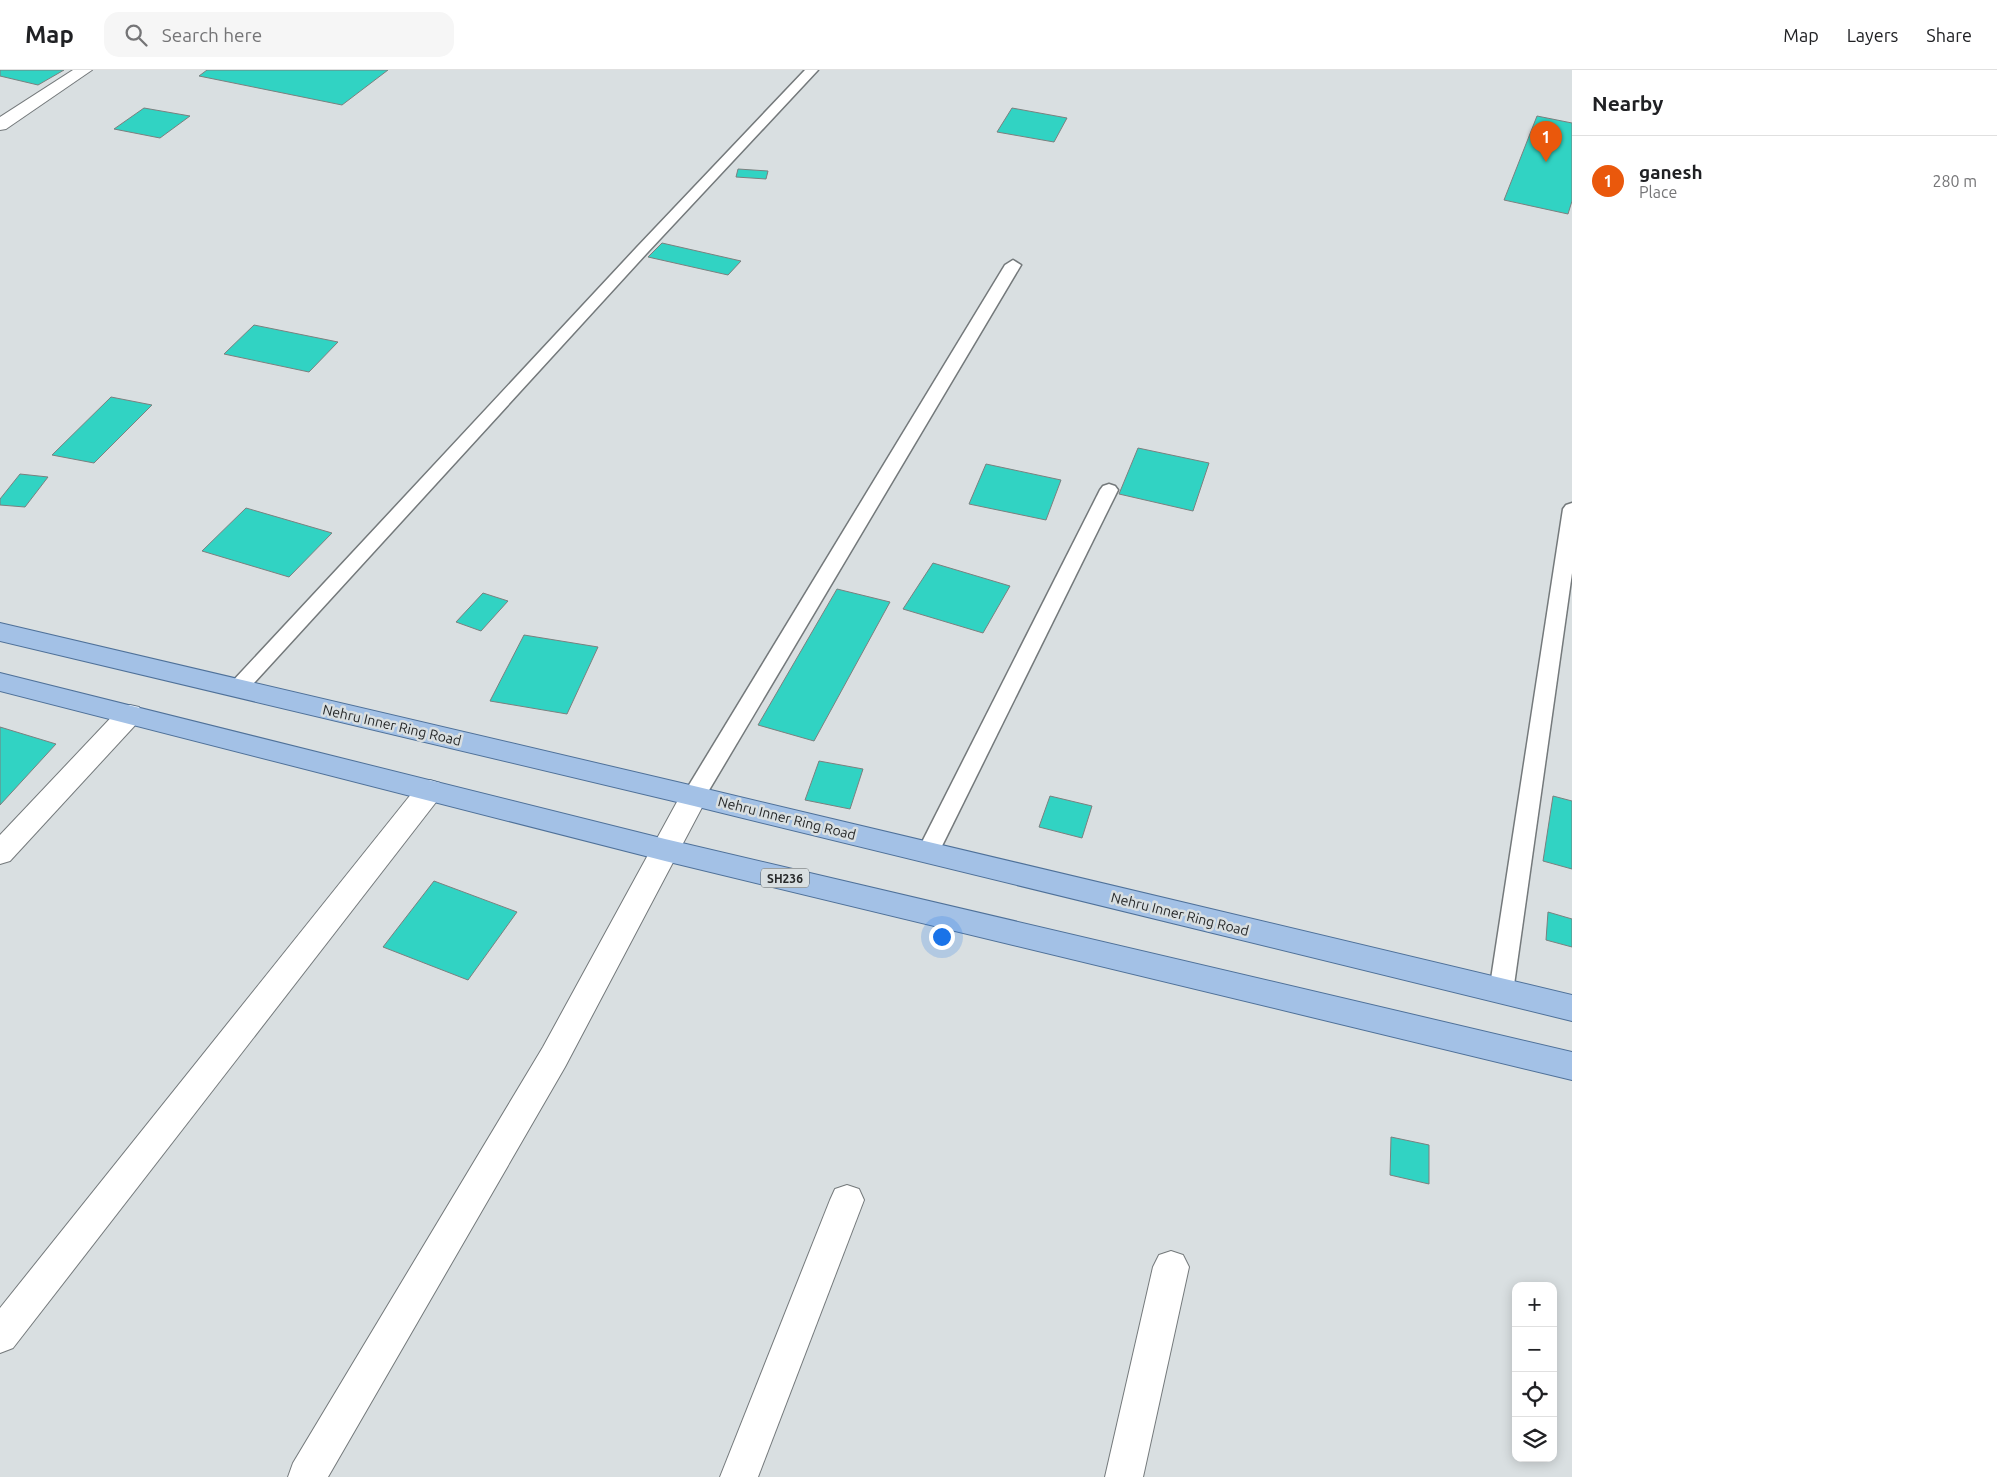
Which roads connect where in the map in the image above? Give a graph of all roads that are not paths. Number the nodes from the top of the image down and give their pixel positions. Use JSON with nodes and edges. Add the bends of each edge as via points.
{"nodes":[{"id":1,"x":84,"y":70,"type":"edge"},
{"id":2,"x":812,"y":70,"type":"edge"},
{"id":3,"x":0,"y":125,"type":"edge"},
{"id":4,"x":1013,"y":265,"type":"dead end"},
{"id":5,"x":1109,"y":490,"type":"dead end"},
{"id":6,"x":1572,"y":509,"type":"edge"},
{"id":7,"x":0,"y":632,"type":"edge"},
{"id":8,"x":0,"y":682,"type":"edge"},
{"id":9,"x":237,"y":689,"type":"junction"},
{"id":10,"x":130,"y":714,"type":"junction"},
{"id":11,"x":430,"y":790,"type":"junction"},
{"id":12,"x":694,"y":796,"type":"junction"},
{"id":13,"x":665,"y":850,"type":"junction"},
{"id":14,"x":928,"y":852,"type":"junction"},
{"id":15,"x":0,"y":853,"type":"edge"},
{"id":16,"x":1501,"y":992,"type":"junction"},
{"id":17,"x":1572,"y":1008,"type":"edge"},
{"id":18,"x":1572,"y":1066,"type":"edge"},
{"id":19,"x":847,"y":1200,"type":"dead end"},
{"id":20,"x":1171,"y":1267,"type":"dead end"},
{"id":21,"x":0,"y":1336,"type":"edge"},
{"id":22,"x":307,"y":1477,"type":"edge"},
{"id":23,"x":739,"y":1477,"type":"edge"},
{"id":24,"x":1124,"y":1477,"type":"edge"}],
"edges":[{"from":1,"to":3,"type":"street"},
{"from":2,"to":9,"type":"lane"},
{"from":4,"to":12,"type":"lane"},
{"from":5,"to":14,"type":"lane"},
{"from":6,"to":16,"type":"lane"},
{"from":7,"to":9,"type":"main road","name":"Nehru Inner Ring Road"},
{"from":8,"to":10,"type":"main road","number":"SH236"},
{"from":9,"to":12,"type":"main road","name":"Nehru Inner Ring Road"},
{"from":10,"to":11,"type":"main road","number":"SH236"},
{"from":10,"to":15,"type":"street"},
{"from":11,"to":13,"type":"main road","number":"SH236"},
{"from":11,"to":21,"type":"street"},
{"from":12,"to":13,"type":"street"},
{"from":12,"to":14,"type":"main road","name":"Nehru Inner Ring Road"},
{"from":13,"to":18,"type":"main road","number":"SH236"},
{"from":13,"to":22,"type":"street","via":[[554,1057]]},
{"from":14,"to":16,"type":"main road","name":"Nehru Inner Ring Road"},
{"from":16,"to":17,"type":"main road","name":"Nehru Inner Ring Road"},
{"from":19,"to":23,"type":"street"},
{"from":20,"to":24,"type":"street"}]}
